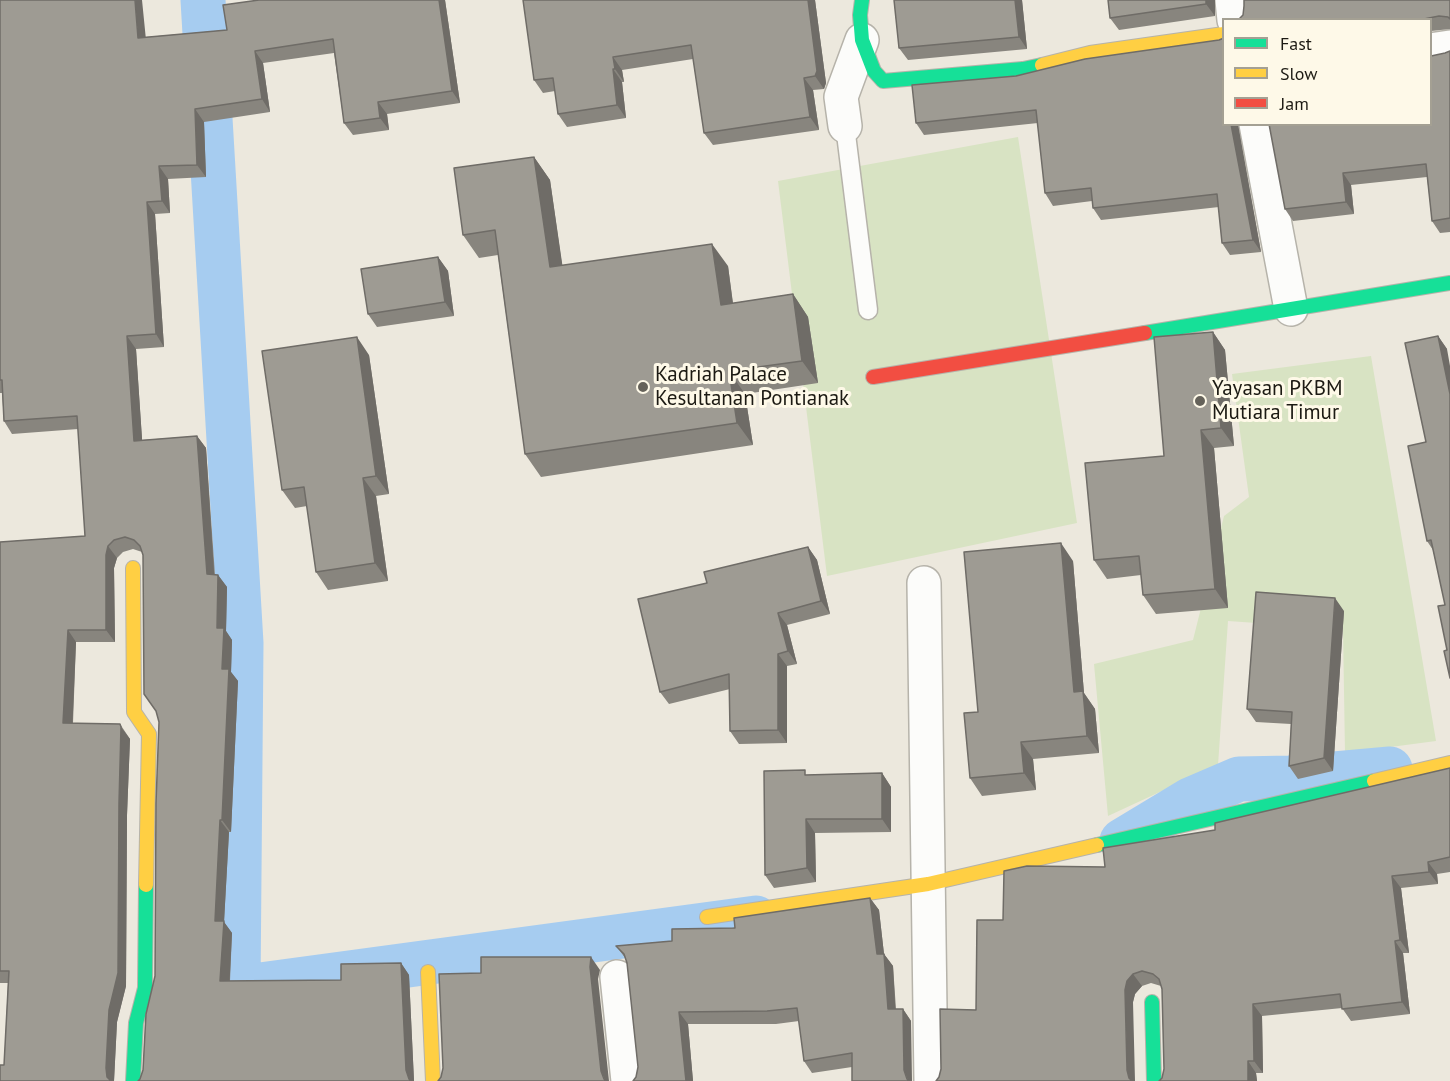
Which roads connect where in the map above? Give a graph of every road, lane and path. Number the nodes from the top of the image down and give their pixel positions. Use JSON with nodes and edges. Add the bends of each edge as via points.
{"nodes":[{"id":1,"x":862,"y":0,"type":"edge"},
{"id":2,"x":1232,"y":0,"type":"edge"},
{"id":3,"x":1234,"y":18,"type":"edge"},
{"id":4,"x":1222,"y":34,"type":"edge"},
{"id":5,"x":862,"y":40,"type":"junction"},
{"id":6,"x":1450,"y":47,"type":"edge"},
{"id":7,"x":1432,"y":50,"type":"edge"},
{"id":8,"x":845,"y":126,"type":"joint"},
{"id":9,"x":1256,"y":126,"type":"edge"},
{"id":10,"x":1450,"y":283,"type":"edge"},
{"id":11,"x":1291,"y":309,"type":"junction"},
{"id":12,"x":868,"y":310,"type":"dead end"},
{"id":13,"x":873,"y":377,"type":"dead end"},
{"id":14,"x":133,"y":568,"type":"dead end"},
{"id":15,"x":924,"y":583,"type":"dead end"},
{"id":16,"x":1450,"y":763,"type":"edge"},
{"id":17,"x":928,"y":884,"type":"junction"},
{"id":18,"x":706,"y":916,"type":"dead end"},
{"id":19,"x":428,"y":972,"type":"dead end"},
{"id":20,"x":617,"y":976,"type":"dead end"},
{"id":21,"x":1152,"y":1002,"type":"dead end"},
{"id":22,"x":133,"y":1081,"type":"edge"},
{"id":23,"x":433,"y":1081,"type":"edge"},
{"id":24,"x":628,"y":1081,"type":"edge"},
{"id":25,"x":931,"y":1081,"type":"edge"},
{"id":26,"x":1154,"y":1081,"type":"edge"}],
"edges":[{"from":1,"to":5,"type":"street"},
{"from":2,"to":3,"type":"street"},
{"from":4,"to":5,"type":"street","via":[[1090,53],[1023,69],[883,81],[874,71]]},
{"from":5,"to":8,"type":"street","via":[[841,97]]},
{"from":6,"to":7,"type":"street"},
{"from":8,"to":12,"type":"lane"},
{"from":9,"to":11,"type":"street"},
{"from":10,"to":11,"type":"street"},
{"from":11,"to":13,"type":"street"},
{"from":14,"to":22,"type":"street","via":[[134,712],[149,734],[145,988],[136,1023]]},
{"from":15,"to":17,"type":"street"},
{"from":16,"to":17,"type":"street"},
{"from":17,"to":18,"type":"street"},
{"from":17,"to":25,"type":"street"},
{"from":19,"to":23,"type":"street"},
{"from":20,"to":24,"type":"street"},
{"from":21,"to":26,"type":"street"}]}
